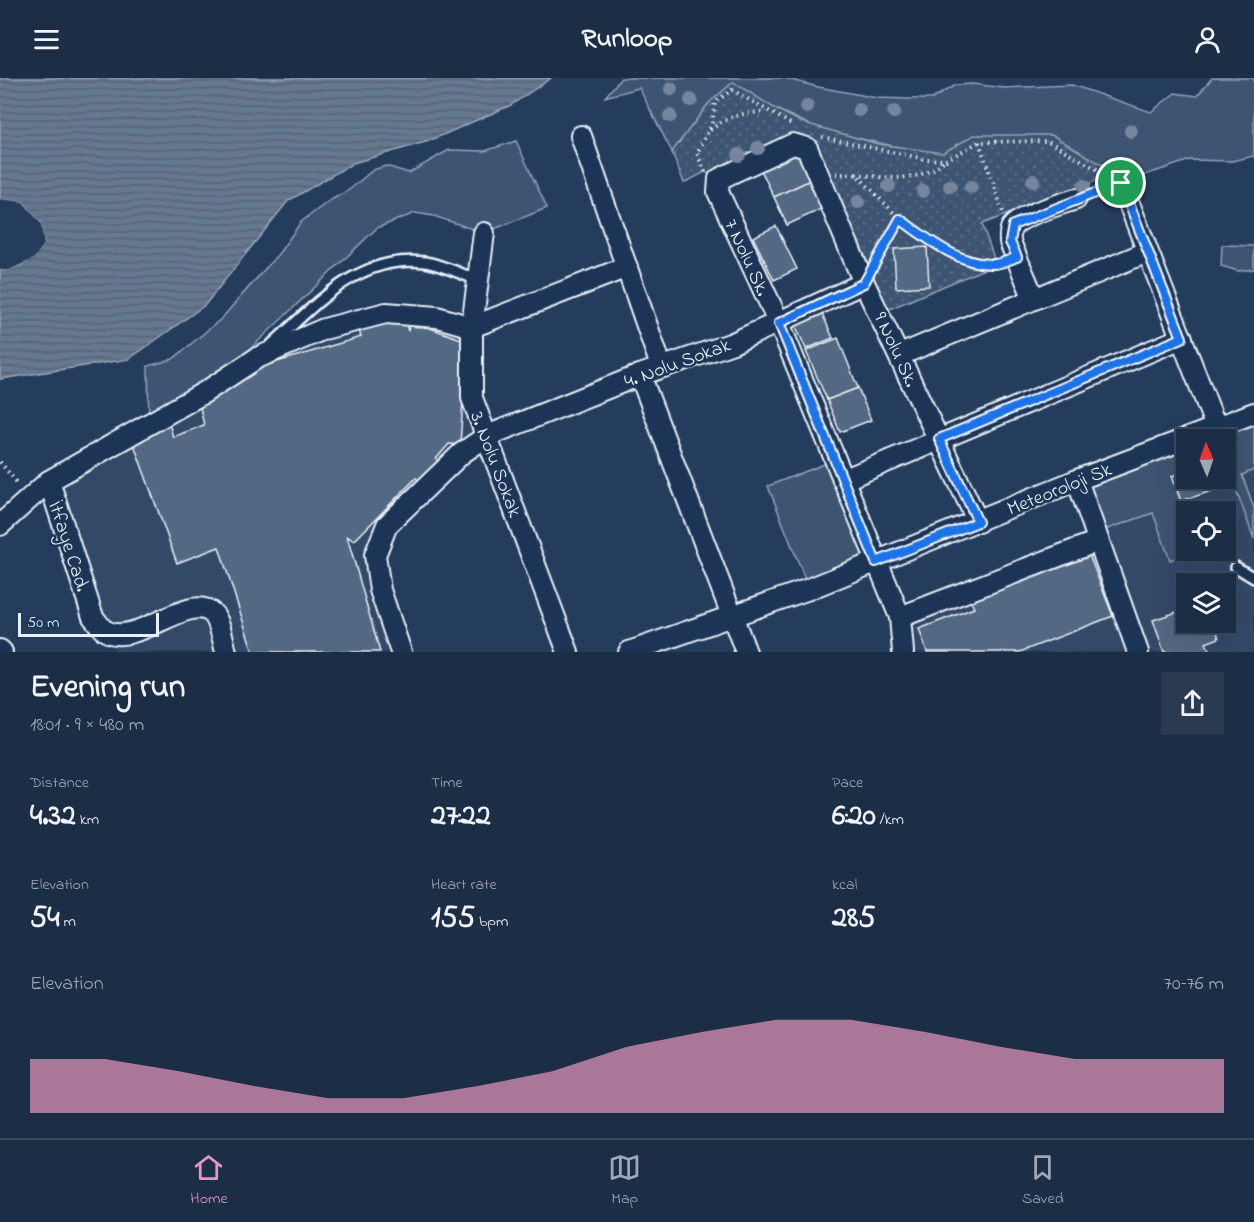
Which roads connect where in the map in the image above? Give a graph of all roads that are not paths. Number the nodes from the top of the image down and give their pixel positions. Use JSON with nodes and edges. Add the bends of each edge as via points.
{"nodes":[{"id":1,"x":581,"y":136,"type":"dead end"},
{"id":2,"x":719,"y":178,"type":"joint"},
{"id":3,"x":1121,"y":183,"type":"road end"},
{"id":4,"x":1076,"y":199,"type":"road end"},
{"id":5,"x":484,"y":233,"type":"dead end"},
{"id":6,"x":1147,"y":252,"type":"junction"},
{"id":7,"x":627,"y":267,"type":"junction"},
{"id":8,"x":478,"y":280,"type":"junction"},
{"id":9,"x":864,"y":283,"type":"junction"},
{"id":10,"x":1034,"y":299,"type":"junction"},
{"id":11,"x":779,"y":323,"type":"junction"},
{"id":12,"x":472,"y":327,"type":"junction"},
{"id":13,"x":1182,"y":338,"type":"junction"},
{"id":14,"x":900,"y":355,"type":"junction"},
{"id":15,"x":257,"y":358,"type":"junction"},
{"id":16,"x":662,"y":366,"type":"junction"},
{"id":17,"x":640,"y":375,"type":"junction"},
{"id":18,"x":1254,"y":413,"type":"edge"},
{"id":19,"x":1216,"y":427,"type":"junction"},
{"id":20,"x":487,"y":436,"type":"junction"},
{"id":21,"x":939,"y":439,"type":"junction"},
{"id":22,"x":843,"y":480,"type":"junction"},
{"id":23,"x":1077,"y":480,"type":"junction"},
{"id":24,"x":49,"y":481,"type":"junction"},
{"id":25,"x":978,"y":522,"type":"junction"},
{"id":26,"x":0,"y":525,"type":"edge"},
{"id":27,"x":1098,"y":541,"type":"junction"},
{"id":28,"x":876,"y":562,"type":"junction"},
{"id":29,"x":1236,"y":567,"type":"dead end"},
{"id":30,"x":1254,"y":578,"type":"edge"},
{"id":31,"x":733,"y":617,"type":"junction"},
{"id":32,"x":900,"y":617,"type":"junction"},
{"id":33,"x":226,"y":652,"type":"edge"},
{"id":34,"x":401,"y":652,"type":"edge"},
{"id":35,"x":568,"y":652,"type":"edge"},
{"id":36,"x":629,"y":652,"type":"edge"},
{"id":37,"x":746,"y":652,"type":"edge"},
{"id":38,"x":903,"y":652,"type":"edge"},
{"id":39,"x":1137,"y":652,"type":"edge"}],
"edges":[{"from":1,"to":7,"type":"street"},
{"from":2,"to":9,"type":"street","name":"9 Nolu Sk.","via":[[793,144],[800,136]]},
{"from":2,"to":11,"type":"street","name":"7 Nolu Sk.","via":[[718,192]]},
{"from":3,"to":6,"type":"street"},
{"from":4,"to":10,"type":"street","via":[[1024,219],[1013,225],[1010,232],[1010,242]]},
{"from":5,"to":8,"type":"street","name":"3. Nolu Sokak"},
{"from":6,"to":10,"type":"street"},
{"from":6,"to":13,"type":"street"},
{"from":7,"to":12,"type":"street"},
{"from":7,"to":16,"type":"street"},
{"from":8,"to":12,"type":"street","name":"3. Nolu Sokak"},
{"from":8,"to":15,"type":"lane","via":[[425,262],[362,270],[323,298]]},
{"from":9,"to":11,"type":"street","name":"4. Nolu Sokak"},
{"from":9,"to":14,"type":"street","name":"9 Nolu Sk."},
{"from":10,"to":14,"type":"street"},
{"from":11,"to":16,"type":"street","name":"4. Nolu Sokak"},
{"from":11,"to":22,"type":"street","name":"7 Nolu Sk."},
{"from":12,"to":15,"type":"street","via":[[437,317],[386,313],[324,329]]},
{"from":12,"to":20,"type":"street","name":"3. Nolu Sokak","via":[[472,398]]},
{"from":13,"to":19,"type":"street"},
{"from":13,"to":21,"type":"street"},
{"from":14,"to":21,"type":"street","name":"9 Nolu Sk."},
{"from":15,"to":24,"type":"street"},
{"from":16,"to":17,"type":"street","name":"4. Nolu Sokak"},
{"from":17,"to":20,"type":"street","name":"4. Nolu Sokak"},
{"from":17,"to":31,"type":"street"},
{"from":18,"to":19,"type":"street","name":"Meteoroloji Sk"},
{"from":19,"to":23,"type":"street","name":"Meteoroloji Sk"},
{"from":20,"to":34,"type":"street","name":"4. Nolu Sokak","via":[[462,453],[387,525],[375,555],[380,590]]},
{"from":20,"to":35,"type":"street","name":"3. Nolu Sokak"},
{"from":21,"to":22,"type":"street"},
{"from":21,"to":25,"type":"street","name":"9 Nolu Sk."},
{"from":22,"to":28,"type":"street","name":"7 Nolu Sk."},
{"from":23,"to":25,"type":"street","name":"Meteoroloji Sk"},
{"from":23,"to":27,"type":"street"},
{"from":24,"to":26,"type":"street"},
{"from":24,"to":33,"type":"street","name":"İtfaye Cad.","via":[[93,617],[106,631],[123,635],[191,609],[204,608],[214,614]]},
{"from":25,"to":28,"type":"street","name":"Meteoroloji Sk"},
{"from":27,"to":32,"type":"street"},
{"from":27,"to":39,"type":"street"},
{"from":28,"to":31,"type":"street","name":"Meteoroloji Sk"},
{"from":28,"to":32,"type":"street","name":"7 Nolu Sk."},
{"from":29,"to":30,"type":"lane"},
{"from":31,"to":36,"type":"street","name":"Meteoroloji Sk"},
{"from":31,"to":37,"type":"street"},
{"from":32,"to":38,"type":"street","name":"7 Nolu Sk."}]}
